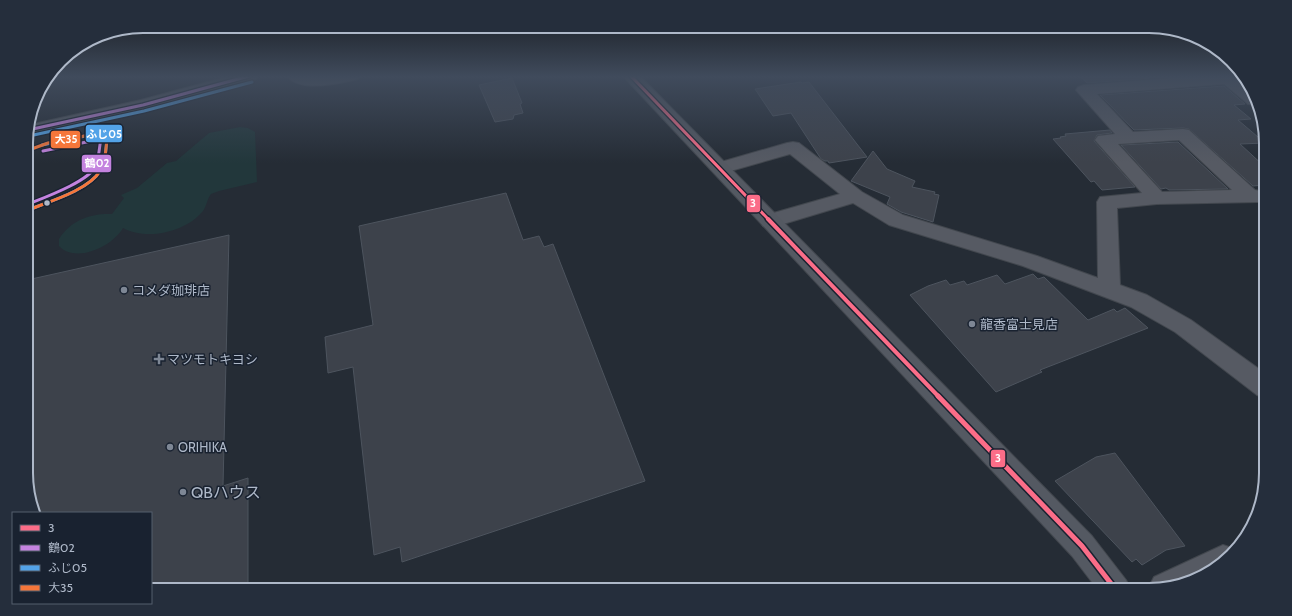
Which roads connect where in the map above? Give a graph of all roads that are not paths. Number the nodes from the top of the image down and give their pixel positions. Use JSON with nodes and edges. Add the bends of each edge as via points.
{"nodes":[{"id":1,"x":140,"y":105,"type":"edge"},
{"id":2,"x":659,"y":105,"type":"edge"},
{"id":3,"x":1098,"y":105,"type":"edge"},
{"id":4,"x":34,"y":129,"type":"edge"},
{"id":5,"x":1129,"y":139,"type":"junction"},
{"id":6,"x":720,"y":168,"type":"junction"},
{"id":7,"x":855,"y":196,"type":"junction"},
{"id":8,"x":1258,"y":196,"type":"edge"},
{"id":9,"x":1157,"y":198,"type":"junction"},
{"id":10,"x":770,"y":221,"type":"junction"},
{"id":11,"x":1109,"y":289,"type":"junction"},
{"id":12,"x":1259,"y":383,"type":"edge"},
{"id":13,"x":1204,"y":568,"type":"edge"},
{"id":14,"x":1188,"y":575,"type":"edge"},
{"id":15,"x":1111,"y":583,"type":"edge"}],
"edges":[{"from":1,"to":4,"type":"street"},
{"from":2,"to":6,"type":"street"},
{"from":3,"to":5,"type":"street"},
{"from":5,"to":8,"type":"street","via":[[1183,134]]},
{"from":5,"to":9,"type":"street","via":[[1104,140]]},
{"from":6,"to":7,"type":"street","via":[[793,147]]},
{"from":6,"to":10,"type":"street"},
{"from":7,"to":10,"type":"street"},
{"from":7,"to":11,"type":"street","via":[[896,220],[1030,261]]},
{"from":8,"to":9,"type":"street"},
{"from":9,"to":11,"type":"street","via":[[1107,202]]},
{"from":10,"to":15,"type":"street","via":[[1082,546]]},
{"from":11,"to":12,"type":"street","via":[[1183,326]]},
{"from":13,"to":14,"type":"street"}]}
